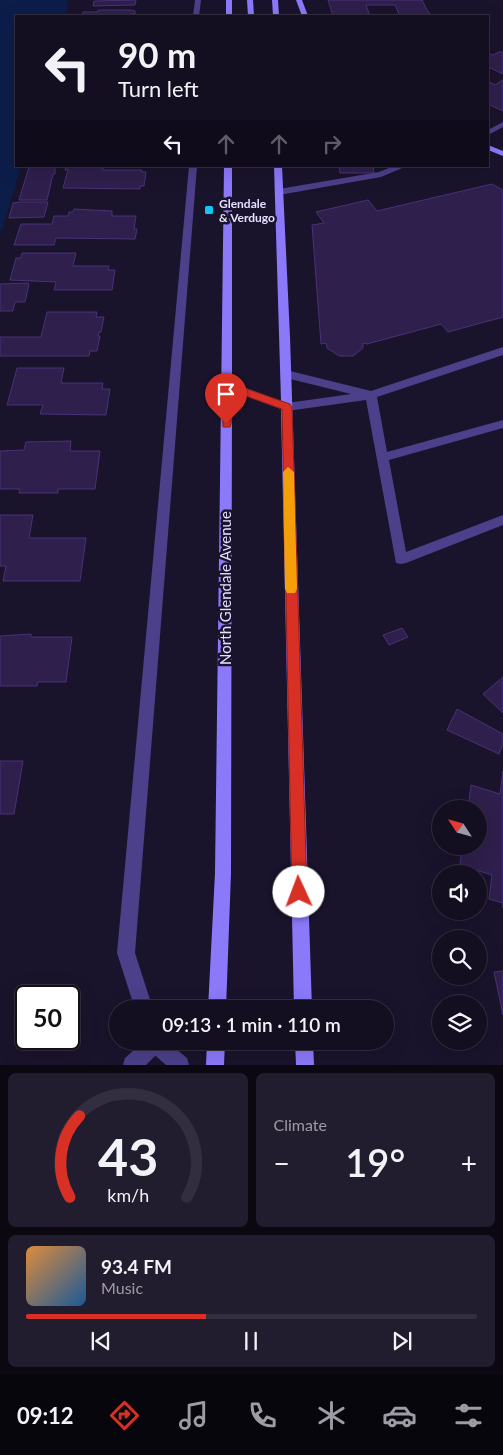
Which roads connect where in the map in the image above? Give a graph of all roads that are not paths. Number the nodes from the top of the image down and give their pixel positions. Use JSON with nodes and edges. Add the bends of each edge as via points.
{"nodes":[{"id":1,"x":198,"y":0,"type":"edge"},
{"id":2,"x":229,"y":0,"type":"edge"},
{"id":3,"x":250,"y":0,"type":"edge"},
{"id":4,"x":275,"y":0,"type":"edge"},
{"id":5,"x":299,"y":0,"type":"edge"},
{"id":6,"x":196,"y":15,"type":"edge"},
{"id":7,"x":229,"y":15,"type":"edge"},
{"id":8,"x":251,"y":15,"type":"edge"},
{"id":9,"x":276,"y":15,"type":"edge"},
{"id":10,"x":305,"y":15,"type":"edge"},
{"id":11,"x":503,"y":124,"type":"edge"},
{"id":12,"x":489,"y":132,"type":"edge"},
{"id":13,"x":489,"y":147,"type":"edge"},
{"id":14,"x":503,"y":154,"type":"edge"},
{"id":15,"x":194,"y":167,"type":"edge"},
{"id":16,"x":228,"y":167,"type":"edge"},
{"id":17,"x":278,"y":167,"type":"edge"},
{"id":18,"x":399,"y":167,"type":"edge"},
{"id":19,"x":279,"y":192,"type":"junction"},
{"id":20,"x":503,"y":351,"type":"edge"},
{"id":21,"x":286,"y":374,"type":"junction"},
{"id":22,"x":227,"y":385,"type":"junction"},
{"id":23,"x":371,"y":395,"type":"junction"},
{"id":24,"x":287,"y":407,"type":"junction"},
{"id":25,"x":503,"y":424,"type":"edge"},
{"id":26,"x":382,"y":458,"type":"junction"},
{"id":27,"x":503,"y":520,"type":"edge"},
{"id":28,"x":141,"y":1000,"type":"edge"},
{"id":29,"x":217,"y":1000,"type":"edge"},
{"id":30,"x":303,"y":1000,"type":"edge"},
{"id":31,"x":148,"y":1050,"type":"edge"},
{"id":32,"x":163,"y":1050,"type":"edge"},
{"id":33,"x":216,"y":1050,"type":"edge"},
{"id":34,"x":304,"y":1050,"type":"edge"},
{"id":35,"x":132,"y":1065,"type":"edge"},
{"id":36,"x":180,"y":1065,"type":"edge"},
{"id":37,"x":215,"y":1065,"type":"edge"},
{"id":38,"x":305,"y":1065,"type":"edge"}],
"edges":[{"from":1,"to":6,"type":"street"},
{"from":2,"to":7,"type":"main road"},
{"from":3,"to":8,"type":"main road"},
{"from":4,"to":9,"type":"main road"},
{"from":5,"to":10,"type":"main road"},
{"from":11,"to":12,"type":"street"},
{"from":13,"to":14,"type":"main road"},
{"from":15,"to":28,"type":"street","via":[[126,953]]},
{"from":16,"to":22,"type":"main road","name":"North Glendale Avenue"},
{"from":17,"to":19,"type":"main road"},
{"from":18,"to":19,"type":"street","via":[[381,174]]},
{"from":19,"to":21,"type":"main road"},
{"from":20,"to":23,"type":"street"},
{"from":21,"to":23,"type":"street"},
{"from":21,"to":24,"type":"main road"},
{"from":22,"to":24,"type":"main road"},
{"from":22,"to":29,"type":"main road","name":"North Glendale Avenue","via":[[223,873]]},
{"from":23,"to":24,"type":"street"},
{"from":23,"to":26,"type":"street"},
{"from":24,"to":30,"type":"main road"},
{"from":25,"to":26,"type":"street"},
{"from":26,"to":27,"type":"street","via":[[401,559]]},
{"from":31,"to":35,"type":"street"},
{"from":32,"to":36,"type":"street"},
{"from":33,"to":37,"type":"main road"},
{"from":34,"to":38,"type":"main road"}]}
